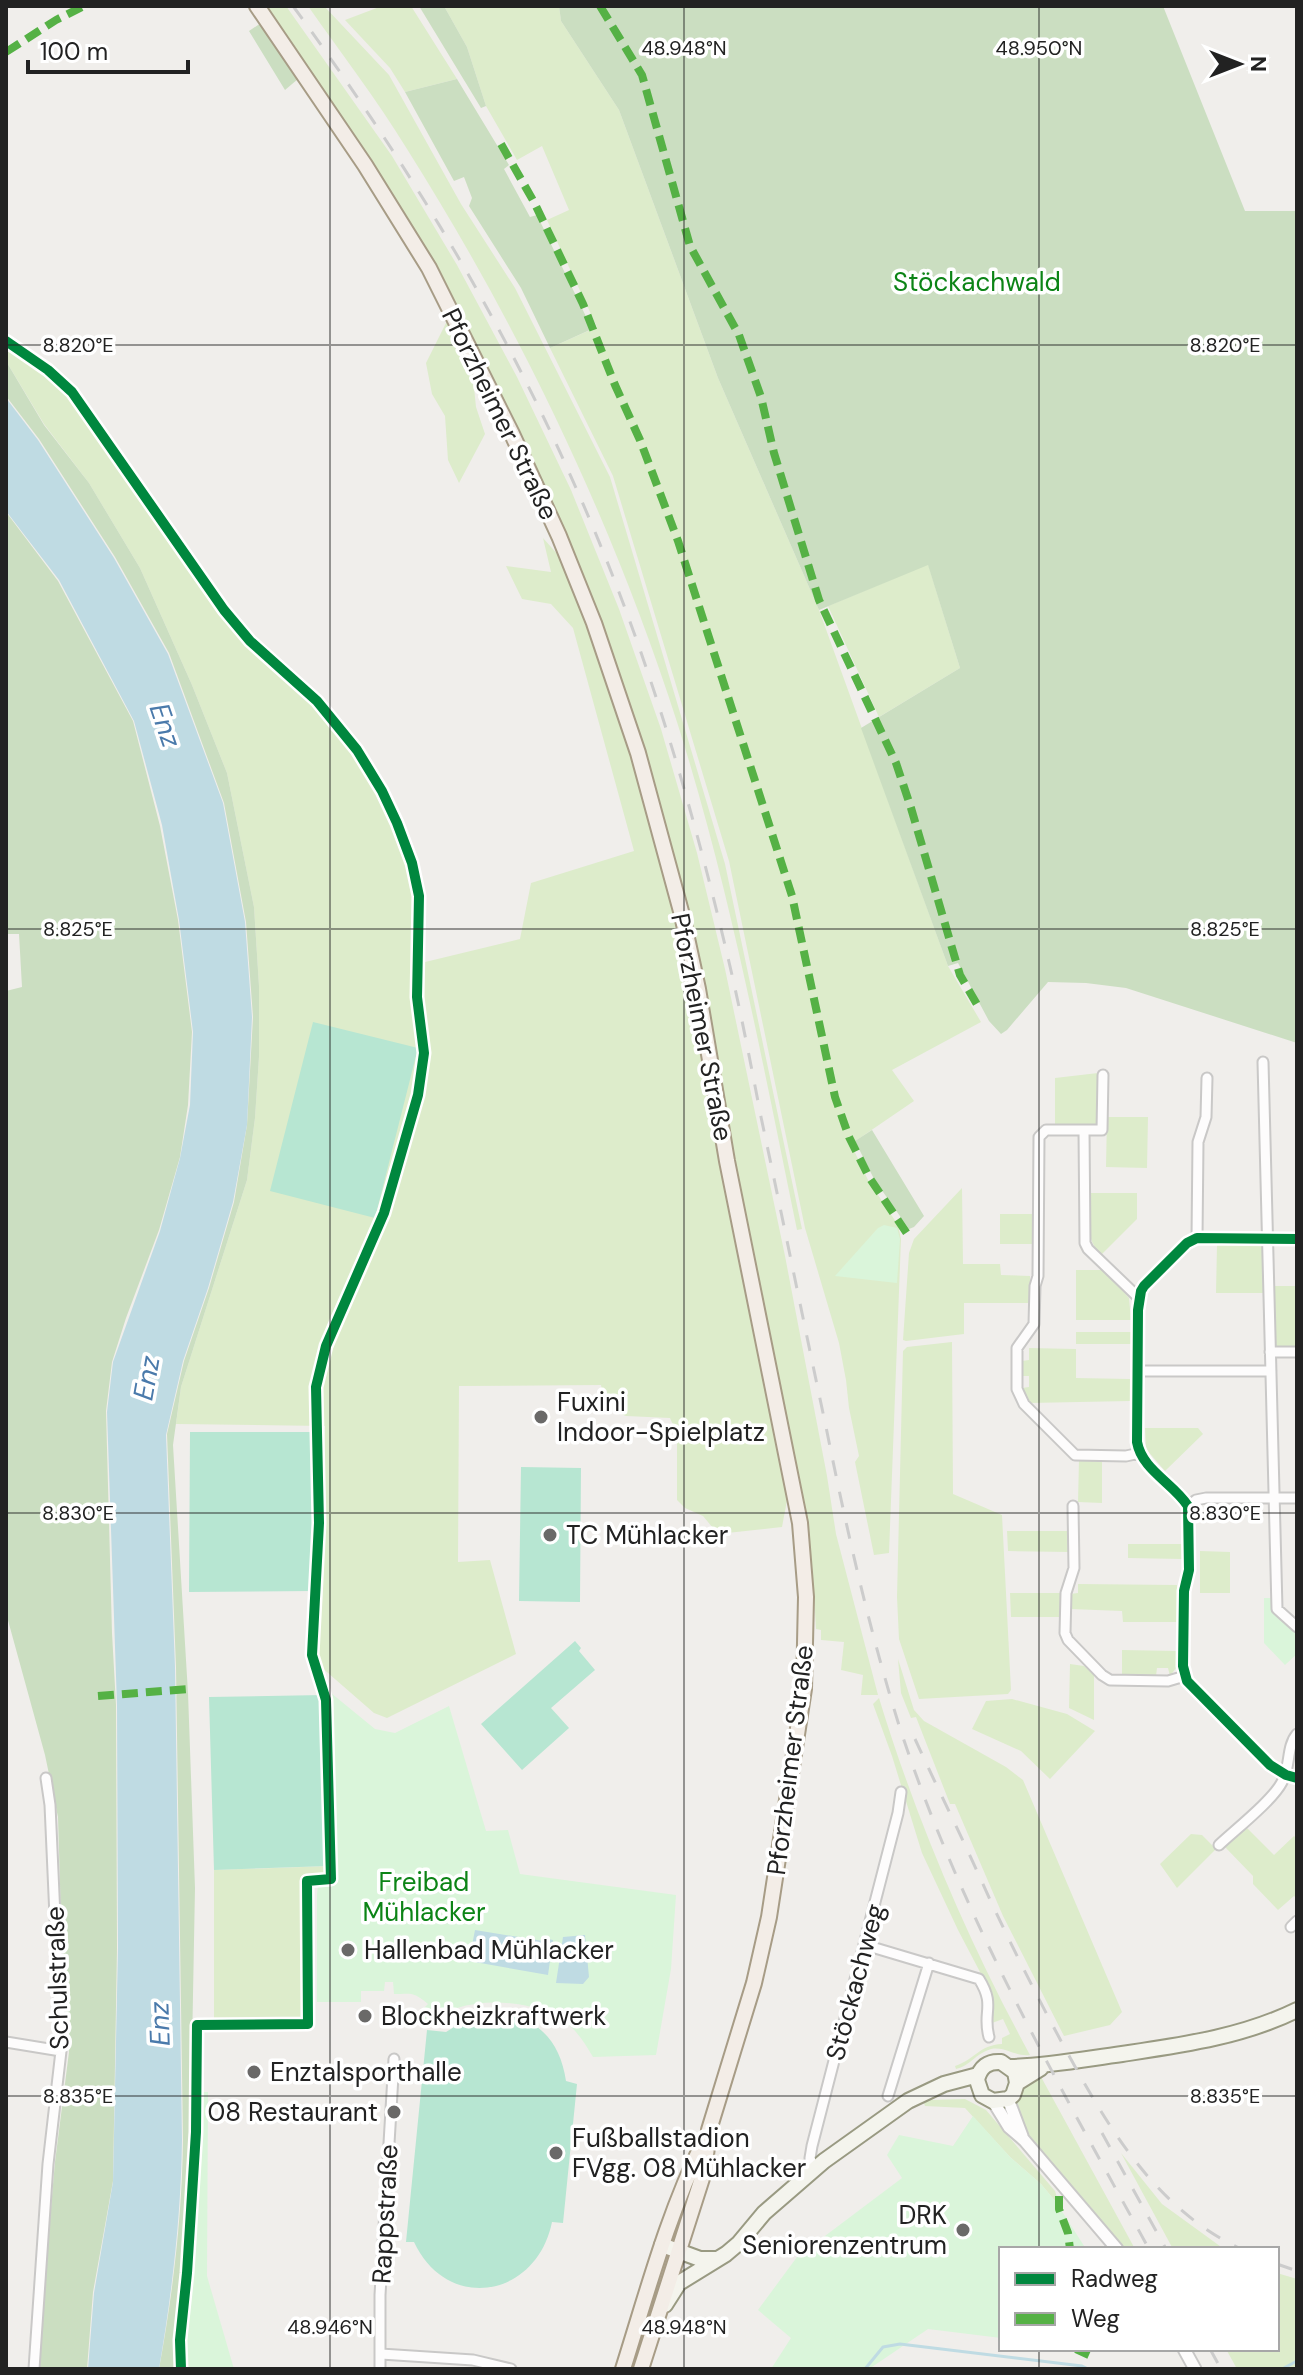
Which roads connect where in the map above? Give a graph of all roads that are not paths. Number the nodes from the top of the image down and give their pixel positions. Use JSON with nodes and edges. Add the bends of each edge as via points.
{"nodes":[{"id":1,"x":257,"y":6,"type":"edge"},
{"id":2,"x":1263,"y":1062,"type":"dead end"},
{"id":3,"x":1103,"y":1075,"type":"dead end"},
{"id":4,"x":1207,"y":1078,"type":"dead end"},
{"id":5,"x":1084,"y":1130,"type":"junction"},
{"id":6,"x":1197,"y":1238,"type":"junction"},
{"id":7,"x":1267,"y":1238,"type":"junction"},
{"id":8,"x":1297,"y":1239,"type":"edge"},
{"id":9,"x":1139,"y":1298,"type":"junction"},
{"id":10,"x":1270,"y":1352,"type":"junction"},
{"id":11,"x":1297,"y":1352,"type":"edge"},
{"id":12,"x":1137,"y":1371,"type":"junction"},
{"id":13,"x":1271,"y":1371,"type":"junction"},
{"id":14,"x":1140,"y":1453,"type":"junction"},
{"id":15,"x":1274,"y":1498,"type":"junction"},
{"id":16,"x":1297,"y":1498,"type":"edge"},
{"id":17,"x":1073,"y":1506,"type":"dead end"},
{"id":18,"x":1188,"y":1506,"type":"junction"},
{"id":19,"x":1297,"y":1627,"type":"edge"},
{"id":20,"x":1185,"y":1676,"type":"junction"},
{"id":21,"x":1297,"y":1734,"type":"edge"},
{"id":22,"x":1286,"y":1775,"type":"junction"},
{"id":23,"x":46,"y":1778,"type":"dead end"},
{"id":24,"x":1297,"y":1778,"type":"edge"},
{"id":25,"x":901,"y":1792,"type":"dead end"},
{"id":26,"x":1219,"y":1845,"type":"dead end"},
{"id":27,"x":865,"y":1945,"type":"junction"},
{"id":28,"x":929,"y":1963,"type":"junction"},
{"id":29,"x":1297,"y":2010,"type":"edge"},
{"id":30,"x":989,"y":2037,"type":"dead end"},
{"id":31,"x":6,"y":2042,"type":"edge"},
{"id":32,"x":61,"y":2051,"type":"junction"},
{"id":33,"x":394,"y":2059,"type":"dead end"},
{"id":34,"x":1045,"y":2066,"type":"junction"},
{"id":35,"x":1011,"y":2067,"type":"junction"},
{"id":36,"x":978,"y":2082,"type":"junction"},
{"id":37,"x":1017,"y":2083,"type":"junction"},
{"id":38,"x":888,"y":2096,"type":"dead end"},
{"id":39,"x":1000,"y":2100,"type":"junction"},
{"id":40,"x":709,"y":2130,"type":"junction"},
{"id":41,"x":814,"y":2170,"type":"junction"},
{"id":42,"x":662,"y":2245,"type":"junction"},
{"id":43,"x":1115,"y":2247,"type":"edge"},
{"id":44,"x":680,"y":2251,"type":"junction"},
{"id":45,"x":718,"y":2259,"type":"junction"},
{"id":46,"x":659,"y":2316,"type":"junction"},
{"id":47,"x":1185,"y":2351,"type":"edge"},
{"id":48,"x":381,"y":2354,"type":"junction"},
{"id":49,"x":34,"y":2369,"type":"edge"},
{"id":50,"x":380,"y":2369,"type":"edge"},
{"id":51,"x":511,"y":2369,"type":"edge"},
{"id":52,"x":623,"y":2369,"type":"edge"},
{"id":53,"x":641,"y":2369,"type":"edge"},
{"id":54,"x":1195,"y":2369,"type":"edge"}],
"edges":[{"from":1,"to":40,"type":"main road","name":"Pforzheimer Straße","via":[[429,268],[559,536],[634,740],[698,989],[727,1161],[793,1483],[807,1631],[804,1689],[769,1917],[752,1993]]},
{"from":2,"to":7,"type":"street"},
{"from":3,"to":5,"type":"street","via":[[1102,1130]]},
{"from":4,"to":6,"type":"street","via":[[1206,1117],[1198,1142]]},
{"from":5,"to":9,"type":"street","via":[[1085,1243]]},
{"from":5,"to":14,"type":"street","via":[[1046,1130],[1039,1137],[1034,1324],[1017,1348],[1017,1389],[1024,1404],[1075,1455]]},
{"from":6,"to":7,"type":"street"},
{"from":6,"to":9,"type":"street","via":[[1144,1286]]},
{"from":7,"to":8,"type":"street"},
{"from":7,"to":10,"type":"street"},
{"from":9,"to":12,"type":"street"},
{"from":10,"to":11,"type":"street"},
{"from":10,"to":13,"type":"street"},
{"from":12,"to":13,"type":"street"},
{"from":12,"to":14,"type":"street"},
{"from":13,"to":15,"type":"street"},
{"from":14,"to":18,"type":"street"},
{"from":15,"to":16,"type":"street"},
{"from":15,"to":18,"type":"street","via":[[1206,1498]]},
{"from":15,"to":19,"type":"street","via":[[1277,1609]]},
{"from":17,"to":20,"type":"street","via":[[1074,1568],[1065,1609],[1068,1640],[1110,1680],[1168,1681]]},
{"from":18,"to":20,"type":"street"},
{"from":20,"to":22,"type":"street","via":[[1263,1759]]},
{"from":21,"to":22,"type":"street"},
{"from":22,"to":24,"type":"street"},
{"from":22,"to":26,"type":"street"},
{"from":23,"to":32,"type":"street","name":"Schulstraße"},
{"from":25,"to":27,"type":"street","name":"Stöckachweg"},
{"from":27,"to":28,"type":"street"},
{"from":27,"to":41,"type":"street","name":"Stöckachweg","via":[[812,2146]]},
{"from":28,"to":30,"type":"street","via":[[979,1979],[988,1994]]},
{"from":28,"to":38,"type":"street"},
{"from":29,"to":34,"type":"main road","via":[[1220,2037]]},
{"from":31,"to":32,"type":"street"},
{"from":32,"to":49,"type":"street","name":"Schulstraße"},
{"from":33,"to":48,"type":"street","name":"Rappstraße"},
{"from":34,"to":35,"type":"main road"},
{"from":34,"to":37,"type":"main road"},
{"from":35,"to":36,"type":"main road","via":[[990,2063]]},
{"from":35,"to":37,"type":"main road"},
{"from":36,"to":39,"type":"main road","via":[[987,2099]]},
{"from":36,"to":41,"type":"main road","via":[[908,2101]]},
{"from":37,"to":39,"type":"main road","via":[[1013,2095]]},
{"from":39,"to":43,"type":"street","via":[[1009,2127]]},
{"from":40,"to":42,"type":"main road","name":"Pforzheimer Straße"},
{"from":40,"to":44,"type":"main road","name":"Pforzheimer Straße","via":[[704,2172]]},
{"from":41,"to":45,"type":"main road"},
{"from":42,"to":44,"type":"main road"},
{"from":42,"to":52,"type":"main road","name":"Pforzheimer Straße"},
{"from":44,"to":45,"type":"main road"},
{"from":44,"to":46,"type":"main road","name":"Pforzheimer Straße"},
{"from":45,"to":46,"type":"main road","via":[[679,2283]]},
{"from":46,"to":53,"type":"main road","name":"Pforzheimer Straße"},
{"from":47,"to":54,"type":"street"},
{"from":48,"to":50,"type":"street","name":"Rappstraße"},
{"from":48,"to":51,"type":"street","via":[[473,2360]]}]}
